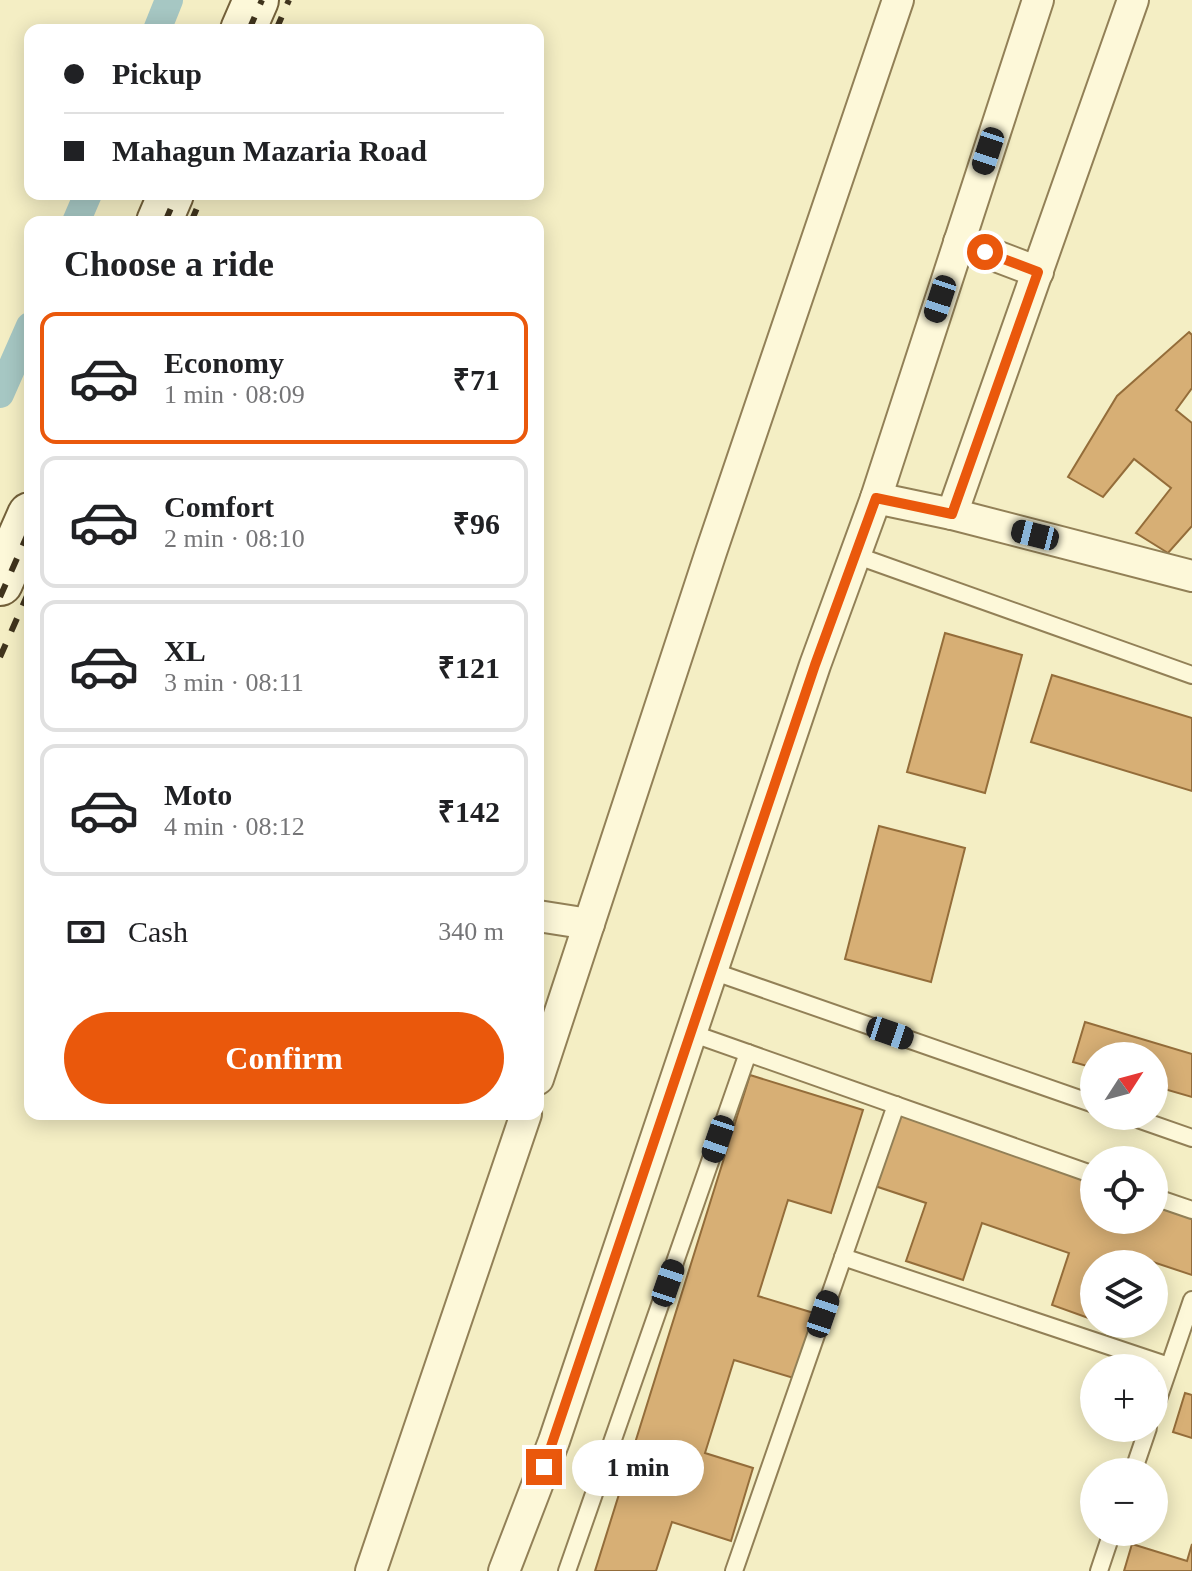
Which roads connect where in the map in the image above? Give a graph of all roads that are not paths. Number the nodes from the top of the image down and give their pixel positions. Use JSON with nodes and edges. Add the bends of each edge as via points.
{"nodes":[{"id":1,"x":256,"y":0,"type":"edge"},
{"id":2,"x":898,"y":0,"type":"edge"},
{"id":3,"x":1038,"y":0,"type":"edge"},
{"id":4,"x":1133,"y":0,"type":"edge"},
{"id":5,"x":246,"y":24,"type":"edge"},
{"id":6,"x":959,"y":242,"type":"junction"},
{"id":7,"x":1038,"y":272,"type":"junction"},
{"id":8,"x":876,"y":498,"type":"junction"},
{"id":9,"x":952,"y":514,"type":"junction"},
{"id":10,"x":24,"y":529,"type":"edge"},
{"id":11,"x":855,"y":555,"type":"junction"},
{"id":12,"x":1192,"y":576,"type":"edge"},
{"id":13,"x":0,"y":583,"type":"edge"},
{"id":14,"x":1192,"y":675,"type":"edge"},
{"id":15,"x":544,"y":917,"type":"edge"},
{"id":16,"x":589,"y":924,"type":"junction"},
{"id":17,"x":712,"y":971,"type":"junction"},
{"id":18,"x":691,"y":1033,"type":"junction"},
{"id":19,"x":748,"y":1053,"type":"junction"},
{"id":20,"x":544,"y":1061,"type":"edge"},
{"id":21,"x":1080,"y":1099,"type":"edge"},
{"id":22,"x":896,"y":1105,"type":"junction"},
{"id":23,"x":524,"y":1120,"type":"edge"},
{"id":24,"x":1168,"y":1130,"type":"edge"},
{"id":25,"x":1192,"y":1138,"type":"edge"},
{"id":26,"x":1080,"y":1170,"type":"edge"},
{"id":27,"x":1168,"y":1202,"type":"edge"},
{"id":28,"x":1192,"y":1210,"type":"edge"},
{"id":29,"x":843,"y":1257,"type":"junction"},
{"id":30,"x":1192,"y":1300,"type":"edge"},
{"id":31,"x":1169,"y":1366,"type":"junction"},
{"id":32,"x":1168,"y":1369,"type":"edge"},
{"id":33,"x":1107,"y":1546,"type":"edge"},
{"id":34,"x":371,"y":1571,"type":"edge"},
{"id":35,"x":504,"y":1571,"type":"edge"},
{"id":36,"x":567,"y":1571,"type":"edge"},
{"id":37,"x":734,"y":1571,"type":"edge"},
{"id":38,"x":1099,"y":1571,"type":"edge"}],
"edges":[{"from":1,"to":5,"type":"street"},
{"from":2,"to":16,"type":"street"},
{"from":3,"to":6,"type":"street"},
{"from":4,"to":7,"type":"street"},
{"from":6,"to":7,"type":"street"},
{"from":6,"to":8,"type":"street"},
{"from":7,"to":9,"type":"street"},
{"from":8,"to":9,"type":"street"},
{"from":8,"to":11,"type":"street"},
{"from":9,"to":12,"type":"street"},
{"from":10,"to":13,"type":"street"},
{"from":11,"to":14,"type":"lane"},
{"from":11,"to":17,"type":"street"},
{"from":15,"to":16,"type":"street"},
{"from":16,"to":20,"type":"street"},
{"from":17,"to":18,"type":"street"},
{"from":17,"to":21,"type":"lane"},
{"from":18,"to":19,"type":"lane"},
{"from":18,"to":35,"type":"street","via":[[554,1441]]},
{"from":19,"to":22,"type":"lane"},
{"from":19,"to":36,"type":"lane"},
{"from":22,"to":26,"type":"lane"},
{"from":22,"to":29,"type":"lane"},
{"from":23,"to":34,"type":"street"},
{"from":24,"to":25,"type":"lane"},
{"from":27,"to":28,"type":"lane"},
{"from":29,"to":31,"type":"lane"},
{"from":29,"to":37,"type":"lane"},
{"from":30,"to":31,"type":"lane"},
{"from":31,"to":32,"type":"lane"},
{"from":33,"to":38,"type":"lane"}]}
